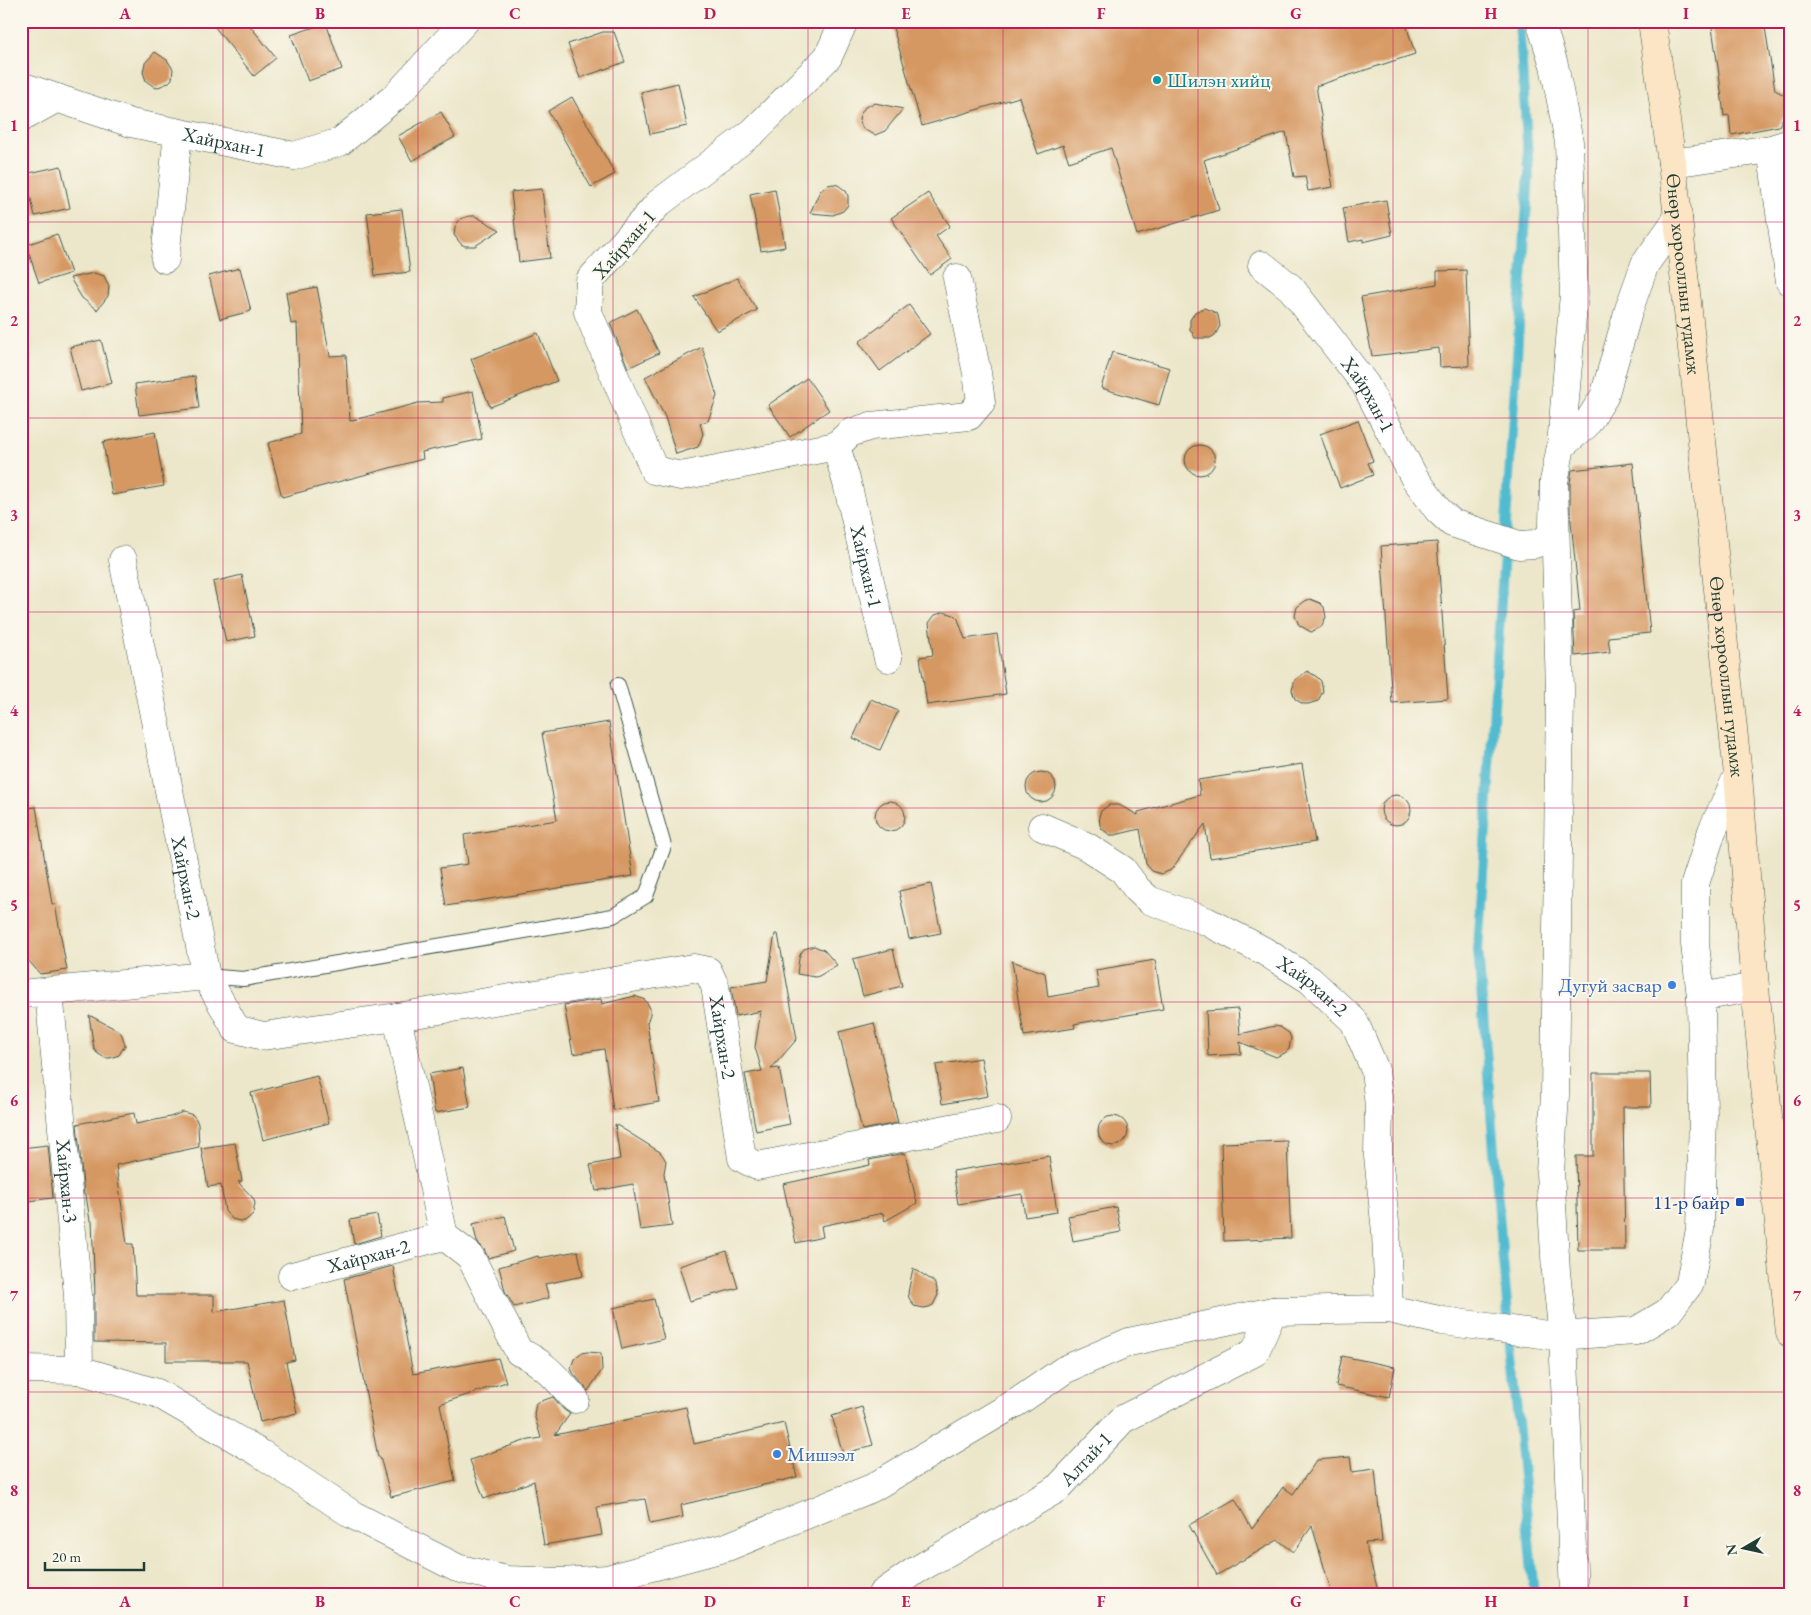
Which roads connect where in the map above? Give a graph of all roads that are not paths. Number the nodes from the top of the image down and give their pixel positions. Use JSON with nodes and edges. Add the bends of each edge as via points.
{"nodes":[{"id":1,"x":465,"y":21,"type":"edge"},
{"id":2,"x":844,"y":21,"type":"edge"},
{"id":3,"x":1540,"y":21,"type":"edge"},
{"id":4,"x":1652,"y":21,"type":"edge"},
{"id":5,"x":21,"y":86,"type":"edge"},
{"id":6,"x":57,"y":98,"type":"junction"},
{"id":7,"x":21,"y":118,"type":"edge"},
{"id":8,"x":178,"y":133,"type":"junction"},
{"id":9,"x":1780,"y":146,"type":"edge"},
{"id":10,"x":1672,"y":164,"type":"junction"},
{"id":11,"x":1678,"y":218,"type":"junction"},
{"id":12,"x":164,"y":259,"type":"dead end"},
{"id":13,"x":1262,"y":265,"type":"dead end"},
{"id":14,"x":957,"y":278,"type":"dead end"},
{"id":15,"x":1790,"y":282,"type":"edge"},
{"id":16,"x":836,"y":446,"type":"junction"},
{"id":17,"x":1562,"y":446,"type":"junction"},
{"id":18,"x":1554,"y":482,"type":"junction"},
{"id":19,"x":123,"y":560,"type":"dead end"},
{"id":20,"x":888,"y":658,"type":"dead end"},
{"id":21,"x":618,"y":685,"type":"dead end"},
{"id":22,"x":1738,"y":775,"type":"junction"},
{"id":23,"x":1042,"y":827,"type":"dead end"},
{"id":24,"x":206,"y":976,"type":"junction"},
{"id":25,"x":1756,"y":986,"type":"junction"},
{"id":26,"x":49,"y":992,"type":"junction"},
{"id":27,"x":21,"y":994,"type":"edge"},
{"id":28,"x":1701,"y":997,"type":"junction"},
{"id":29,"x":397,"y":1017,"type":"junction"},
{"id":30,"x":997,"y":1119,"type":"dead end"},
{"id":31,"x":444,"y":1236,"type":"junction"},
{"id":32,"x":292,"y":1276,"type":"dead end"},
{"id":33,"x":1389,"y":1309,"type":"junction"},
{"id":34,"x":1273,"y":1311,"type":"junction"},
{"id":35,"x":1790,"y":1332,"type":"edge"},
{"id":36,"x":1560,"y":1336,"type":"junction"},
{"id":37,"x":79,"y":1370,"type":"junction"},
{"id":38,"x":27,"y":1375,"type":"edge"},
{"id":39,"x":575,"y":1399,"type":"dead end"},
{"id":40,"x":882,"y":1594,"type":"edge"},
{"id":41,"x":1574,"y":1594,"type":"edge"}],
"edges":[{"from":1,"to":8,"type":"street","name":"Хайрхан-1","via":[[396,96],[340,142],[294,156]]},
{"from":2,"to":16,"type":"street","name":"Хайрхан-1","via":[[828,57],[753,132],[659,203],[590,280],[588,312],[654,470],[681,476]]},
{"from":3,"to":17,"type":"street","via":[[1554,65],[1569,142],[1574,294]]},
{"from":4,"to":10,"type":"main road","name":"Өнөр хорооллын гудамж"},
{"from":5,"to":6,"type":"street","name":"Хайрхан-1"},
{"from":6,"to":7,"type":"street"},
{"from":6,"to":8,"type":"street","name":"Хайрхан-1","via":[[131,123]]},
{"from":8,"to":12,"type":"street"},
{"from":9,"to":10,"type":"street"},
{"from":9,"to":15,"type":"street"},
{"from":10,"to":11,"type":"main road","name":"Өнөр хорооллын гудамж"},
{"from":11,"to":17,"type":"street","via":[[1645,264],[1604,397],[1586,425]]},
{"from":11,"to":22,"type":"main road","name":"Өнөр хорооллын гудамж"},
{"from":13,"to":18,"type":"street","name":"Хайрхан-1","via":[[1291,288],[1365,384],[1414,477],[1438,510],[1452,523],[1519,545],[1535,544],[1549,538],[1553,525]]},
{"from":14,"to":16,"type":"street","name":"Хайрхан-1","via":[[981,402],[969,416],[871,426],[850,433]]},
{"from":16,"to":20,"type":"street","name":"Хайрхан-1"},
{"from":17,"to":18,"type":"street"},
{"from":18,"to":36,"type":"street","via":[[1560,690],[1555,1095],[1550,1172]]},
{"from":19,"to":24,"type":"street","name":"Хайрхан-2"},
{"from":21,"to":24,"type":"lane","via":[[664,846],[646,896],[613,916],[243,979]]},
{"from":22,"to":25,"type":"main road","name":"Өнөр хорооллын гудамж"},
{"from":22,"to":28,"type":"street","via":[[1712,831],[1695,884],[1695,944]]},
{"from":23,"to":33,"type":"street","name":"Хайрхан-2","via":[[1086,846],[1123,870],[1149,900],[1206,921],[1264,951],[1310,980],[1354,1021],[1374,1070],[1379,1106],[1378,1156],[1386,1232]]},
{"from":24,"to":26,"type":"street"},
{"from":24,"to":29,"type":"street","name":"Хайрхан-2","via":[[236,1029],[263,1036]]},
{"from":25,"to":28,"type":"street"},
{"from":25,"to":35,"type":"main road","name":"Өнөр хорооллын гудамж"},
{"from":26,"to":27,"type":"street"},
{"from":26,"to":37,"type":"street","name":"Хайрхан-3","via":[[78,1295]]},
{"from":28,"to":36,"type":"street","via":[[1703,1115],[1700,1229],[1690,1283],[1668,1312],[1636,1331]]},
{"from":29,"to":30,"type":"street","name":"Хайрхан-2","via":[[693,968],[708,971],[715,986],[742,1158],[757,1166]]},
{"from":29,"to":31,"type":"street"},
{"from":31,"to":32,"type":"street","name":"Хайрхан-2"},
{"from":31,"to":39,"type":"street","via":[[470,1256],[519,1352],[550,1370]]},
{"from":33,"to":34,"type":"street"},
{"from":33,"to":36,"type":"street","via":[[1443,1321]]},
{"from":34,"to":37,"type":"street","via":[[1129,1342],[1064,1370],[1019,1402],[872,1488],[727,1547],[607,1579],[562,1582],[507,1580],[458,1568],[353,1515],[260,1452],[157,1393]]},
{"from":34,"to":40,"type":"street","name":"Алтай-1","via":[[1255,1352],[1123,1419],[1058,1489],[915,1571]]},
{"from":36,"to":41,"type":"street"},
{"from":37,"to":38,"type":"street"}]}
